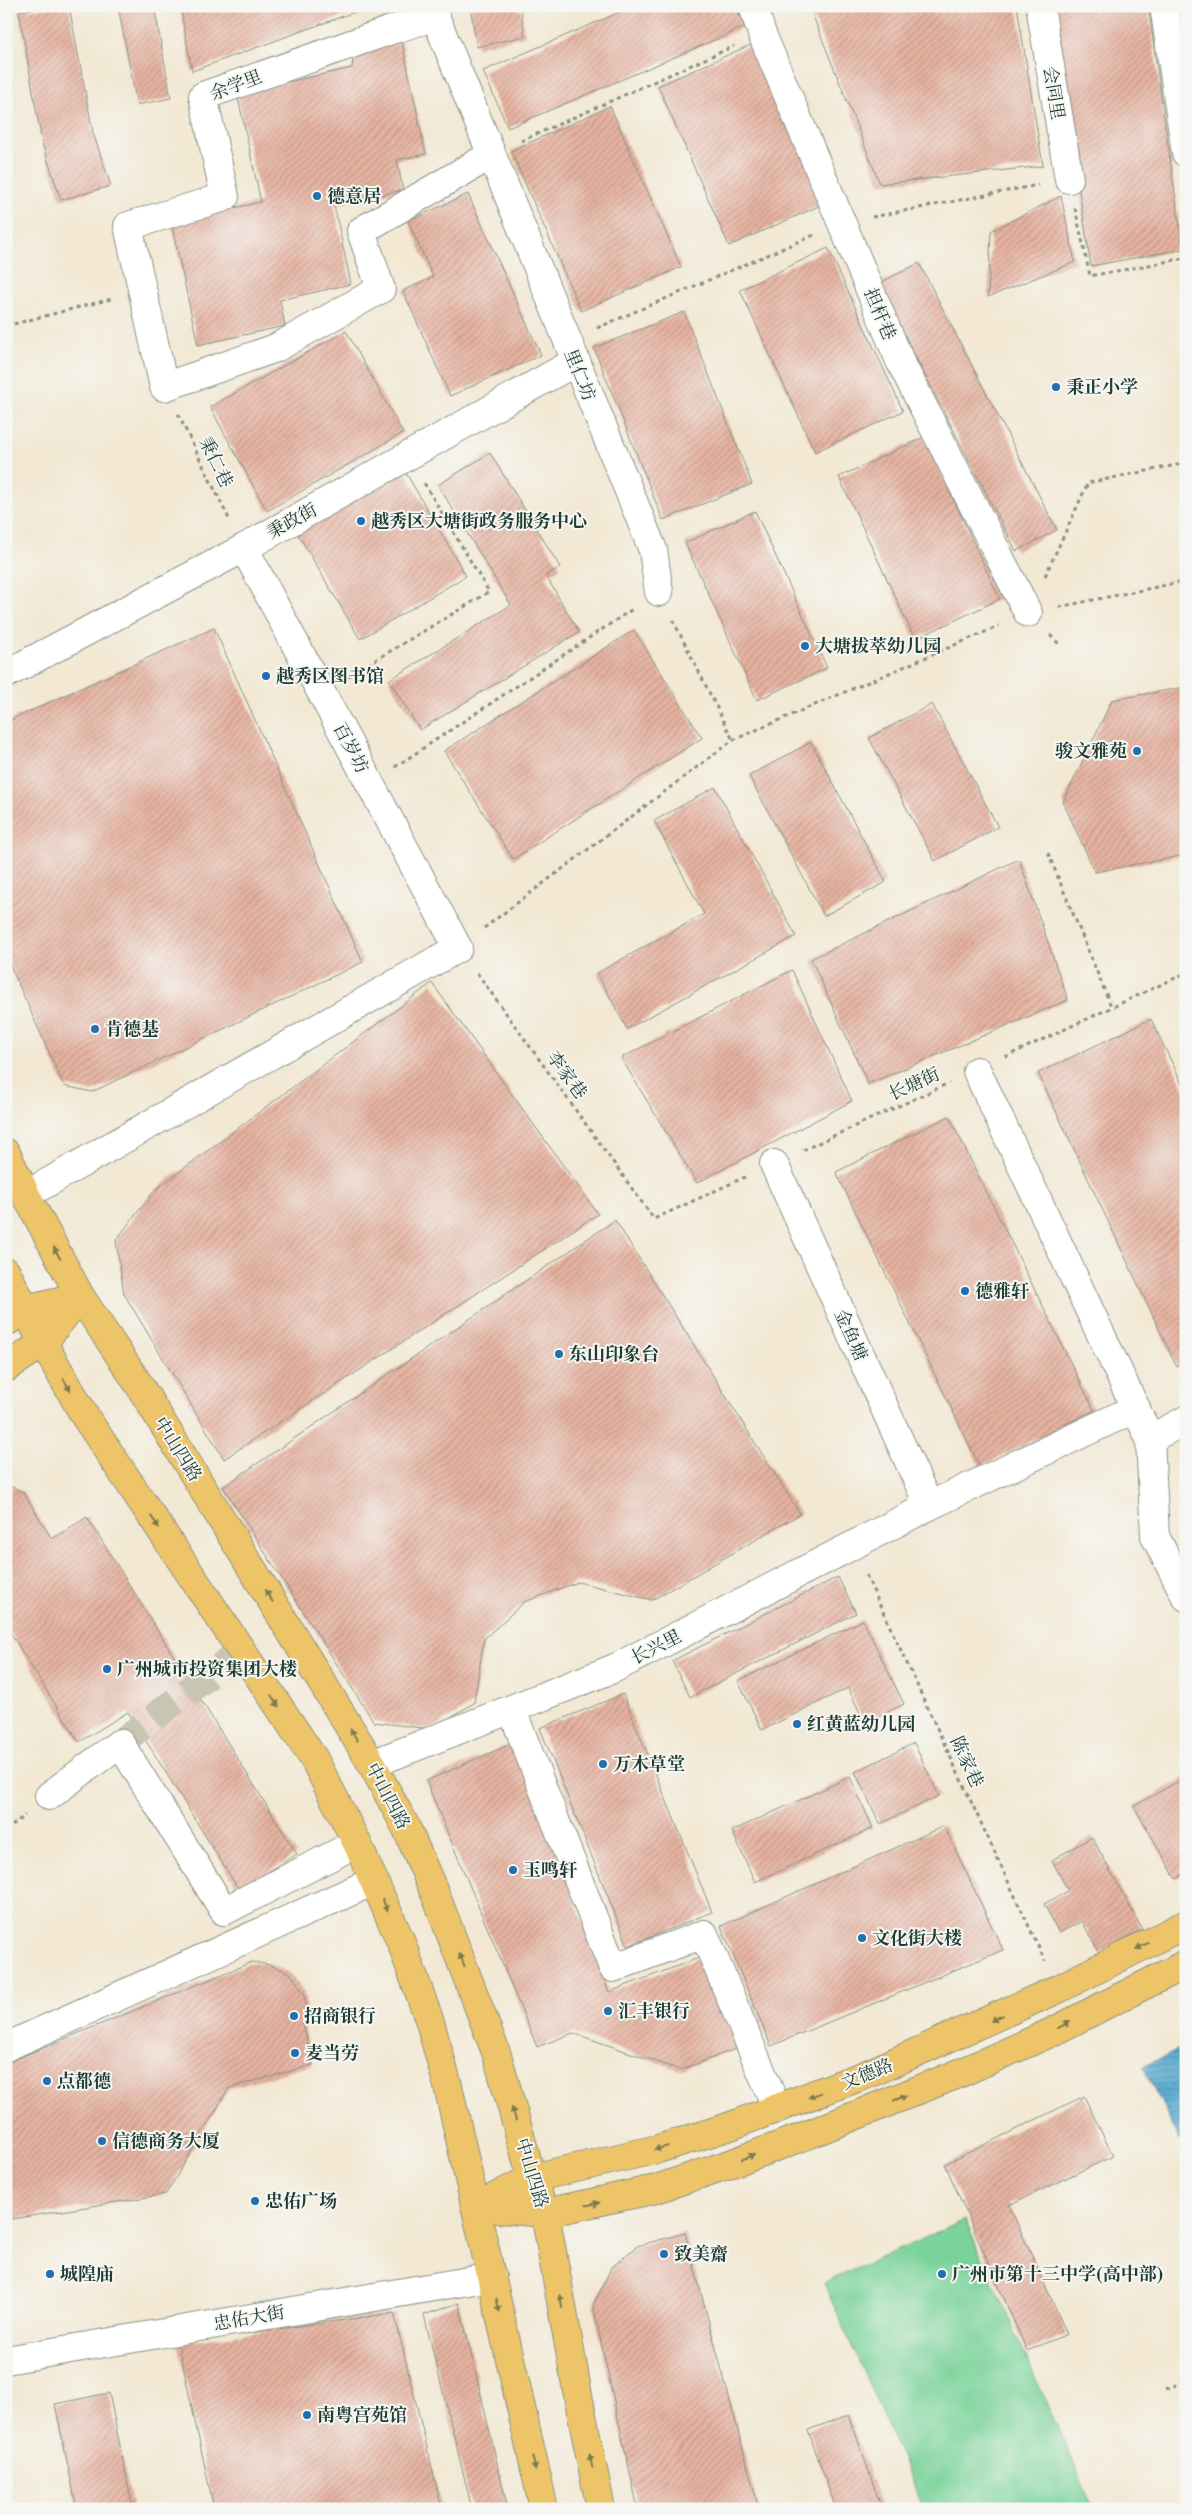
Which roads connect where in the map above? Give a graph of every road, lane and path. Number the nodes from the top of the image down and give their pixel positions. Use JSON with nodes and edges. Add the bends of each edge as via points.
{"nodes":[{"id":1,"x":753,"y":6,"type":"edge"},
{"id":2,"x":1040,"y":6,"type":"edge"},
{"id":3,"x":1164,"y":6,"type":"edge"},
{"id":4,"x":432,"y":12,"type":"edge"},
{"id":5,"x":762,"y":34,"type":"junction"},
{"id":6,"x":1186,"y":153,"type":"edge"},
{"id":7,"x":491,"y":155,"type":"junction"},
{"id":8,"x":1068,"y":179,"type":"junction"},
{"id":9,"x":841,"y":223,"type":"junction"},
{"id":10,"x":1186,"y":258,"type":"edge"},
{"id":11,"x":143,"y":290,"type":"junction"},
{"id":12,"x":6,"y":326,"type":"edge"},
{"id":13,"x":570,"y":351,"type":"junction"},
{"id":14,"x":164,"y":387,"type":"junction"},
{"id":15,"x":408,"y":455,"type":"junction"},
{"id":16,"x":1186,"y":463,"type":"edge"},
{"id":17,"x":244,"y":548,"type":"junction"},
{"id":18,"x":1186,"y":581,"type":"edge"},
{"id":19,"x":659,"y":592,"type":"junction"},
{"id":20,"x":1028,"y":613,"type":"junction"},
{"id":21,"x":6,"y":674,"type":"edge"},
{"id":22,"x":321,"y":693,"type":"junction"},
{"id":23,"x":733,"y":740,"type":"junction"},
{"id":24,"x":370,"y":783,"type":"junction"},
{"id":25,"x":1048,"y":853,"type":"dead end"},
{"id":26,"x":458,"y":948,"type":"junction"},
{"id":27,"x":1186,"y":973,"type":"edge"},
{"id":28,"x":1111,"y":1006,"type":"junction"},
{"id":29,"x":977,"y":1071,"type":"junction"},
{"id":30,"x":6,"y":1153,"type":"edge"},
{"id":31,"x":774,"y":1164,"type":"junction"},
{"id":32,"x":26,"y":1195,"type":"junction"},
{"id":33,"x":654,"y":1219,"type":"joint"},
{"id":34,"x":6,"y":1272,"type":"edge"},
{"id":35,"x":80,"y":1296,"type":"junction"},
{"id":36,"x":16,"y":1315,"type":"edge"},
{"id":37,"x":43,"y":1343,"type":"junction"},
{"id":38,"x":6,"y":1368,"type":"edge"},
{"id":39,"x":1136,"y":1408,"type":"junction"},
{"id":40,"x":1186,"y":1420,"type":"edge"},
{"id":41,"x":1150,"y":1439,"type":"junction"},
{"id":42,"x":929,"y":1506,"type":"junction"},
{"id":43,"x":852,"y":1546,"type":"junction"},
{"id":44,"x":1186,"y":1597,"type":"edge"},
{"id":45,"x":512,"y":1710,"type":"junction"},
{"id":46,"x":372,"y":1764,"type":"junction"},
{"id":47,"x":48,"y":1796,"type":"dead end"},
{"id":48,"x":357,"y":1843,"type":"junction"},
{"id":49,"x":374,"y":1881,"type":"junction"},
{"id":50,"x":1186,"y":1924,"type":"edge"},
{"id":51,"x":1186,"y":1964,"type":"edge"},
{"id":52,"x":1058,"y":1989,"type":"junction"},
{"id":53,"x":6,"y":2047,"type":"edge"},
{"id":54,"x":777,"y":2109,"type":"junction"},
{"id":55,"x":532,"y":2178,"type":"junction"},
{"id":56,"x":476,"y":2207,"type":"junction"},
{"id":57,"x":545,"y":2213,"type":"junction"},
{"id":58,"x":492,"y":2277,"type":"junction"},
{"id":59,"x":6,"y":2360,"type":"edge"},
{"id":60,"x":1186,"y":2381,"type":"edge"},
{"id":61,"x":1166,"y":2389,"type":"dead end"},
{"id":62,"x":544,"y":2509,"type":"edge"},
{"id":63,"x":601,"y":2509,"type":"edge"}],
"edges":[{"from":1,"to":5,"type":"street","name":"担杆巷"},
{"from":2,"to":8,"type":"street","name":"会同里"},
{"from":3,"to":6,"type":"street"},
{"from":4,"to":7,"type":"street","name":"里仁坊"},
{"from":4,"to":11,"type":"street","name":"余学里","via":[[394,29],[203,96],[226,197],[128,226]]},
{"from":5,"to":7,"type":"path"},
{"from":5,"to":9,"type":"street","name":"担杆巷"},
{"from":7,"to":13,"type":"street","name":"里仁坊"},
{"from":7,"to":14,"type":"street","via":[[361,231],[382,289],[276,348]]},
{"from":8,"to":9,"type":"path"},
{"from":8,"to":10,"type":"path","via":[[1090,276]]},
{"from":9,"to":13,"type":"path"},
{"from":9,"to":20,"type":"street","name":"担杆巷","via":[[900,361]]},
{"from":11,"to":12,"type":"path"},
{"from":11,"to":14,"type":"street"},
{"from":13,"to":15,"type":"street","name":"秉政街"},
{"from":13,"to":19,"type":"street","name":"里仁坊","via":[[653,550]]},
{"from":14,"to":17,"type":"path","name":"秉仁巷"},
{"from":15,"to":17,"type":"street","name":"秉政街"},
{"from":15,"to":22,"type":"path","via":[[489,592]]},
{"from":16,"to":20,"type":"path","via":[[1088,483]]},
{"from":17,"to":21,"type":"street","name":"秉政街"},
{"from":17,"to":22,"type":"street","name":"百岁坊"},
{"from":18,"to":20,"type":"path"},
{"from":19,"to":23,"type":"path"},
{"from":19,"to":24,"type":"path"},
{"from":20,"to":23,"type":"path"},
{"from":22,"to":24,"type":"street","name":"百岁坊"},
{"from":23,"to":26,"type":"path"},
{"from":24,"to":26,"type":"street","name":"百岁坊"},
{"from":25,"to":28,"type":"path"},
{"from":26,"to":32,"type":"street"},
{"from":26,"to":33,"type":"path","name":"李家巷"},
{"from":27,"to":28,"type":"path","name":"长塘街"},
{"from":28,"to":29,"type":"path","name":"长塘街"},
{"from":29,"to":31,"type":"path","name":"长塘街"},
{"from":29,"to":39,"type":"street"},
{"from":30,"to":32,"type":"main road","name":"中山四路"},
{"from":31,"to":33,"type":"path","name":"长塘街"},
{"from":31,"to":42,"type":"street","name":"金鱼塘"},
{"from":35,"to":32,"type":"main road","name":"中山四路","one_way":true},
{"from":34,"to":36,"type":"main road"},
{"from":35,"to":36,"type":"main road"},
{"from":35,"to":37,"type":"main road"},
{"from":46,"to":35,"type":"main road","name":"中山四路","one_way":true,"via":[[136,1380]]},
{"from":36,"to":37,"type":"main road"},
{"from":37,"to":38,"type":"main road"},
{"from":37,"to":48,"type":"main road","one_way":true,"via":[[86,1418],[314,1760]]},
{"from":39,"to":41,"type":"street"},
{"from":39,"to":42,"type":"street","name":"长兴里"},
{"from":40,"to":41,"type":"street"},
{"from":41,"to":44,"type":"street","via":[[1155,1536]]},
{"from":42,"to":43,"type":"street","name":"长兴里"},
{"from":43,"to":45,"type":"street","name":"长兴里","via":[[615,1668]]},
{"from":43,"to":52,"type":"path","name":"陈家巷"},
{"from":45,"to":46,"type":"street","name":"长兴里"},
{"from":45,"to":54,"type":"street","via":[[613,1968],[704,1934]]},
{"from":55,"to":46,"type":"main road","name":"中山四路","one_way":true,"via":[[497,2056],[467,1974],[406,1828]]},
{"from":47,"to":48,"type":"street","via":[[120,1743],[224,1912]]},
{"from":48,"to":49,"type":"main road"},
{"from":49,"to":53,"type":"street"},
{"from":49,"to":56,"type":"main road","one_way":true,"via":[[401,1942],[430,2022]]},
{"from":50,"to":52,"type":"main road","name":"文德路","one_way":true},
{"from":57,"to":51,"type":"main road","name":"文德路","one_way":true,"via":[[656,2189],[805,2136],[1050,2033]]},
{"from":52,"to":54,"type":"main road","name":"文德路","one_way":true,"via":[[870,2073]]},
{"from":54,"to":55,"type":"main road","name":"文德路","one_way":true,"via":[[658,2149]]},
{"from":55,"to":56,"type":"main road","name":"文德路"},
{"from":55,"to":57,"type":"main road","name":"中山四路"},
{"from":56,"to":57,"type":"main road","name":"文德路"},
{"from":56,"to":58,"type":"main road"},
{"from":63,"to":57,"type":"main road","name":"中山四路","one_way":true},
{"from":58,"to":59,"type":"street","name":"忠佑大街"},
{"from":58,"to":62,"type":"main road","one_way":true},
{"from":60,"to":61,"type":"path"}]}
